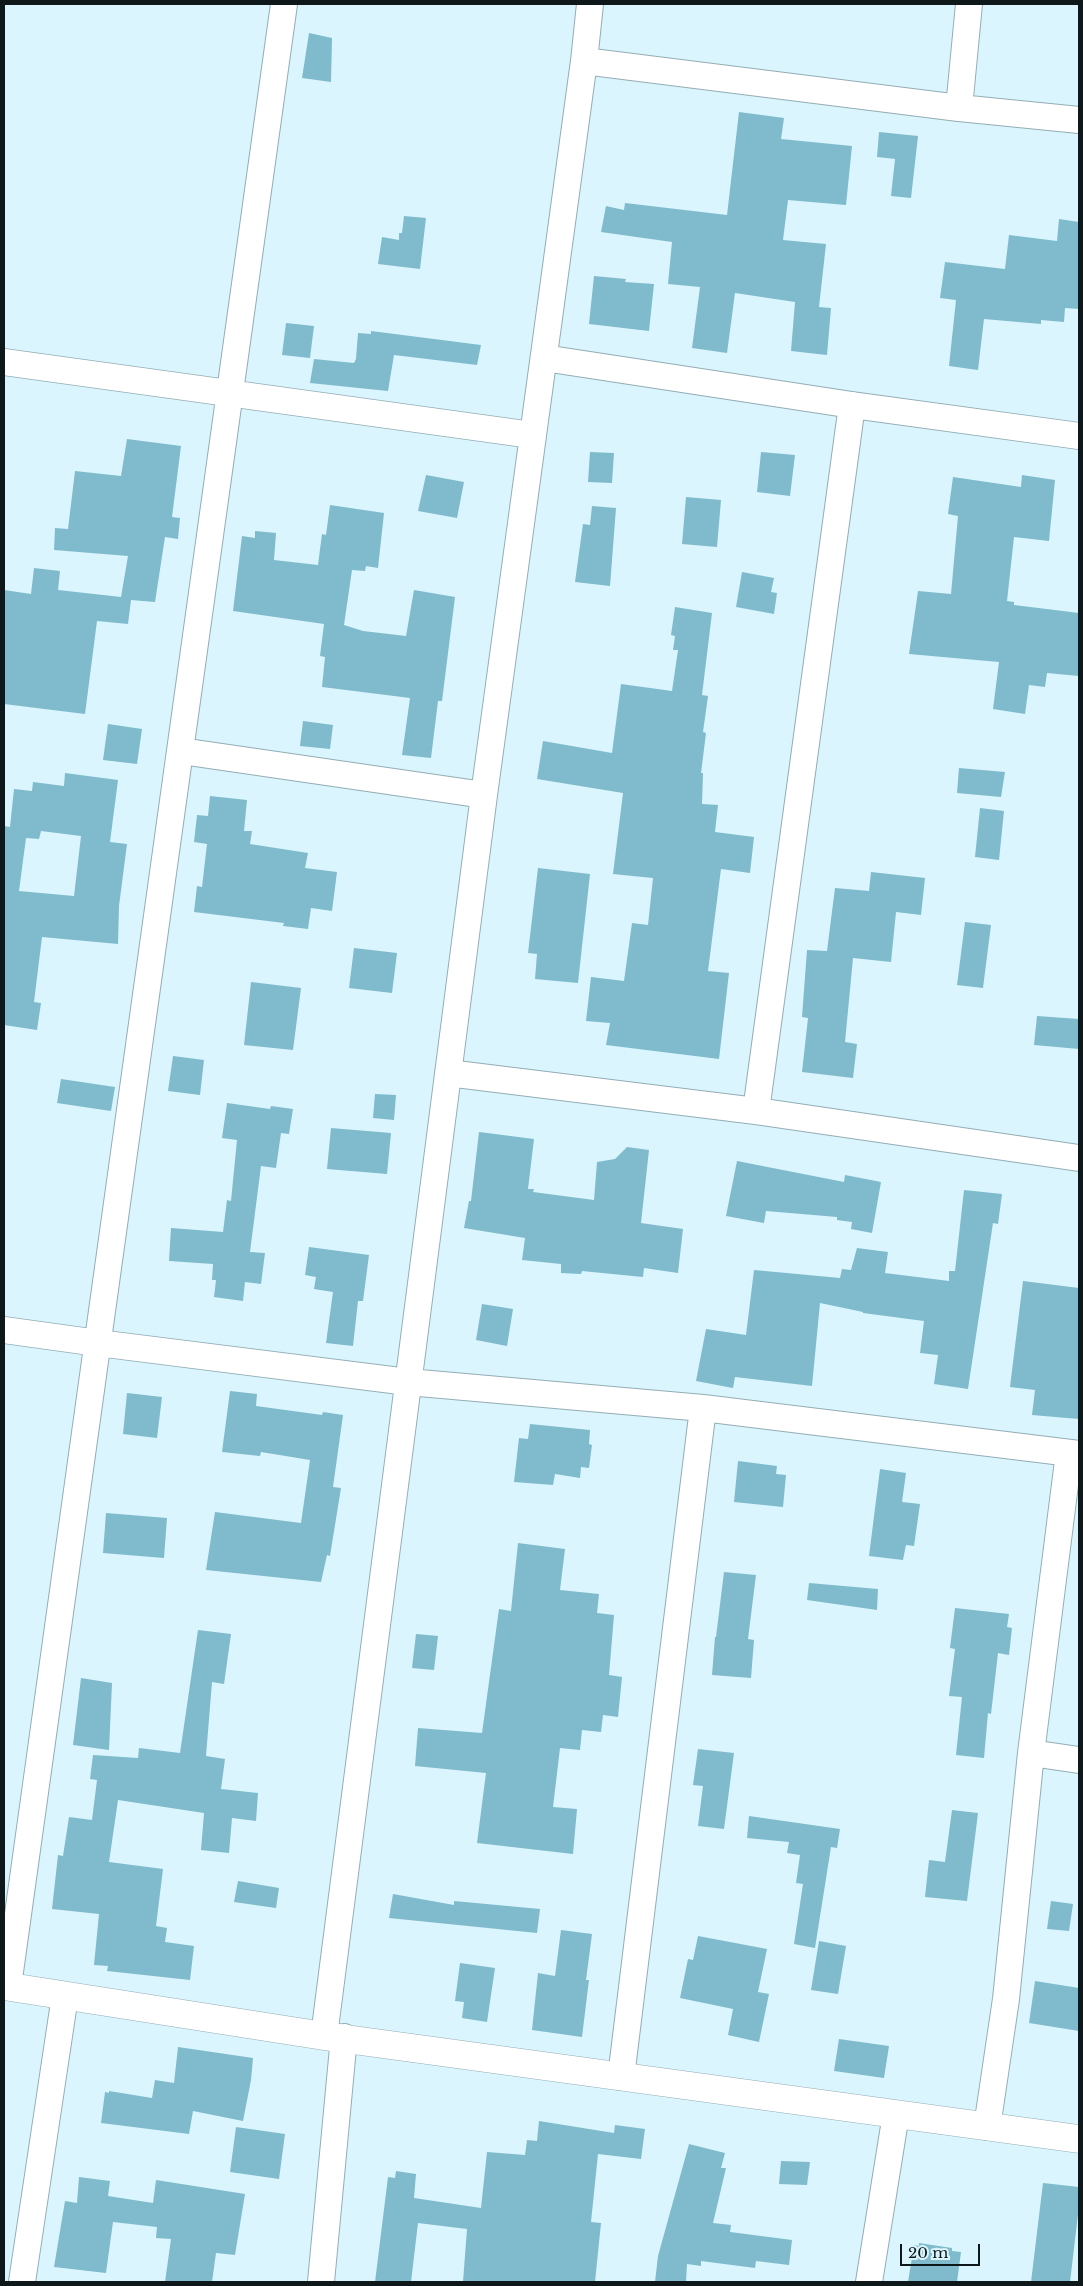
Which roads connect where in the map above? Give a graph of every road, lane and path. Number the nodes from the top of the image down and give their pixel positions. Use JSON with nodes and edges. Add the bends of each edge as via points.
{"nodes":[{"id":1,"x":284,"y":4,"type":"edge"},
{"id":2,"x":590,"y":4,"type":"edge"},
{"id":3,"x":969,"y":4,"type":"edge"},
{"id":4,"x":584,"y":60,"type":"junction"},
{"id":5,"x":959,"y":108,"type":"junction"},
{"id":6,"x":1079,"y":120,"type":"edge"},
{"id":7,"x":544,"y":358,"type":"junction"},
{"id":8,"x":4,"y":362,"type":"edge"},
{"id":9,"x":230,"y":392,"type":"junction"},
{"id":10,"x":852,"y":405,"type":"junction"},
{"id":11,"x":532,"y":435,"type":"junction"},
{"id":12,"x":1079,"y":436,"type":"edge"},
{"id":13,"x":181,"y":751,"type":"junction"},
{"id":14,"x":484,"y":795,"type":"junction"},
{"id":15,"x":448,"y":1073,"type":"junction"},
{"id":16,"x":756,"y":1111,"type":"junction"},
{"id":17,"x":1079,"y":1158,"type":"edge"},
{"id":18,"x":4,"y":1330,"type":"edge"},
{"id":19,"x":98,"y":1344,"type":"junction"},
{"id":20,"x":408,"y":1382,"type":"junction"},
{"id":21,"x":703,"y":1408,"type":"junction"},
{"id":22,"x":1074,"y":1454,"type":"edge"},
{"id":23,"x":1031,"y":1754,"type":"junction"},
{"id":24,"x":1079,"y":1760,"type":"edge"},
{"id":25,"x":6,"y":1986,"type":"edge"},
{"id":26,"x":65,"y":1996,"type":"junction"},
{"id":27,"x":334,"y":2037,"type":"junction"},
{"id":28,"x":622,"y":2077,"type":"junction"},
{"id":29,"x":896,"y":2114,"type":"junction"},
{"id":30,"x":987,"y":2126,"type":"junction"},
{"id":31,"x":1079,"y":2139,"type":"edge"},
{"id":32,"x":22,"y":2282,"type":"edge"},
{"id":33,"x":321,"y":2282,"type":"edge"},
{"id":34,"x":869,"y":2282,"type":"edge"}],
"edges":[{"from":1,"to":9,"type":"street"},
{"from":2,"to":4,"type":"street"},
{"from":3,"to":5,"type":"street"},
{"from":4,"to":5,"type":"street"},
{"from":4,"to":7,"type":"street"},
{"from":5,"to":6,"type":"street"},
{"from":7,"to":10,"type":"street"},
{"from":7,"to":11,"type":"street"},
{"from":8,"to":9,"type":"street"},
{"from":9,"to":11,"type":"street"},
{"from":9,"to":13,"type":"street"},
{"from":10,"to":12,"type":"street"},
{"from":10,"to":16,"type":"street"},
{"from":11,"to":14,"type":"street"},
{"from":13,"to":14,"type":"street"},
{"from":13,"to":19,"type":"street"},
{"from":14,"to":15,"type":"street"},
{"from":15,"to":16,"type":"street"},
{"from":15,"to":20,"type":"street"},
{"from":16,"to":17,"type":"street"},
{"from":18,"to":19,"type":"street"},
{"from":19,"to":20,"type":"street"},
{"from":19,"to":25,"type":"street"},
{"from":20,"to":21,"type":"street"},
{"from":20,"to":27,"type":"street"},
{"from":21,"to":22,"type":"street"},
{"from":21,"to":28,"type":"street"},
{"from":22,"to":23,"type":"street"},
{"from":23,"to":24,"type":"street"},
{"from":23,"to":30,"type":"street","via":[[1006,1999]]},
{"from":25,"to":26,"type":"street"},
{"from":26,"to":27,"type":"street"},
{"from":26,"to":32,"type":"street"},
{"from":27,"to":28,"type":"street"},
{"from":27,"to":33,"type":"street"},
{"from":28,"to":29,"type":"street"},
{"from":29,"to":30,"type":"street"},
{"from":29,"to":34,"type":"street"},
{"from":30,"to":31,"type":"street"}]}
